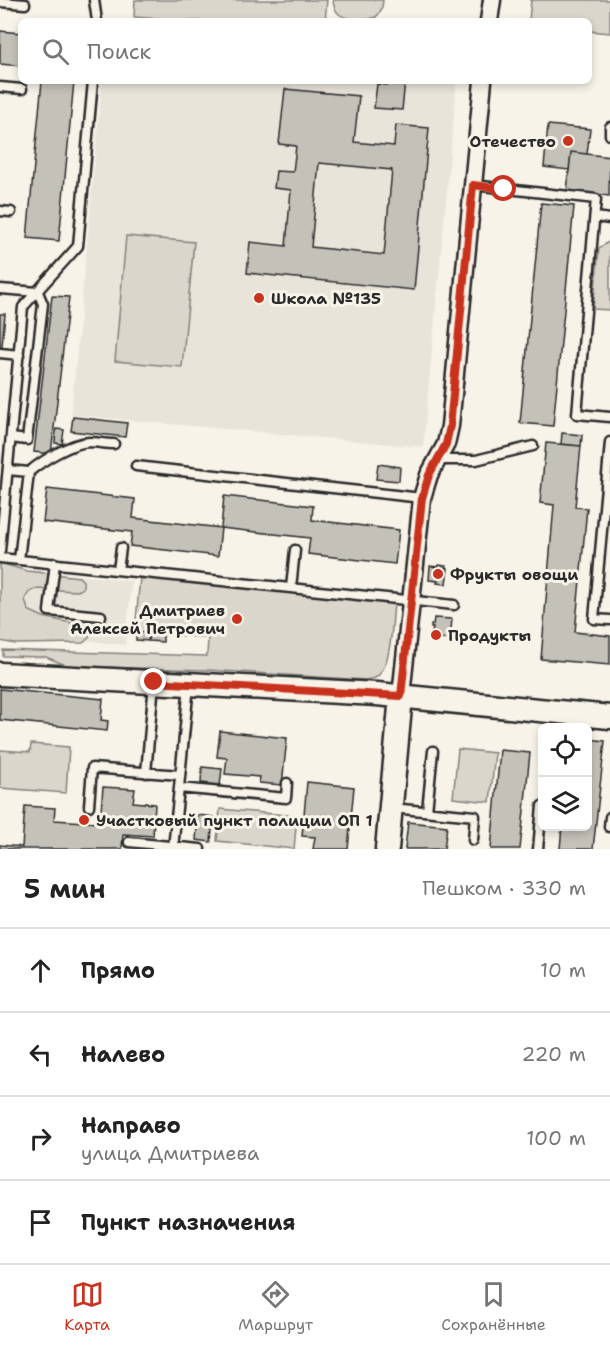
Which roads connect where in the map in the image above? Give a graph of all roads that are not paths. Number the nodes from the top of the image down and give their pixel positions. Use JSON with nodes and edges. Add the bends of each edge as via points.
{"nodes":[{"id":1,"x":94,"y":0,"type":"edge"},
{"id":2,"x":492,"y":0,"type":"edge"},
{"id":3,"x":0,"y":2,"type":"edge"},
{"id":4,"x":25,"y":4,"type":"dead end"},
{"id":5,"x":97,"y":18,"type":"edge"},
{"id":6,"x":489,"y":18,"type":"edge"},
{"id":7,"x":93,"y":84,"type":"edge"},
{"id":8,"x":483,"y":84,"type":"edge"},
{"id":9,"x":0,"y":87,"type":"edge"},
{"id":10,"x":22,"y":89,"type":"dead end"},
{"id":11,"x":610,"y":127,"type":"edge"},
{"id":12,"x":610,"y":135,"type":"edge"},
{"id":13,"x":473,"y":185,"type":"junction"},
{"id":14,"x":0,"y":211,"type":"edge"},
{"id":15,"x":11,"y":212,"type":"dead end"},
{"id":16,"x":595,"y":217,"type":"junction"},
{"id":17,"x":610,"y":219,"type":"edge"},
{"id":18,"x":0,"y":289,"type":"edge"},
{"id":19,"x":38,"y":292,"type":"junction"},
{"id":20,"x":0,"y":353,"type":"edge"},
{"id":21,"x":19,"y":355,"type":"junction"},
{"id":22,"x":610,"y":417,"type":"edge"},
{"id":23,"x":11,"y":438,"type":"junction"},
{"id":24,"x":610,"y":442,"type":"edge"},
{"id":25,"x":114,"y":444,"type":"dead end"},
{"id":26,"x":532,"y":446,"type":"dead end"},
{"id":27,"x":438,"y":460,"type":"junction"},
{"id":28,"x":136,"y":466,"type":"dead end"},
{"id":29,"x":8,"y":470,"type":"junction"},
{"id":30,"x":29,"y":472,"type":"junction"},
{"id":31,"x":422,"y":498,"type":"junction"},
{"id":32,"x":1,"y":532,"type":"edge"},
{"id":33,"x":121,"y":548,"type":"dead end"},
{"id":34,"x":295,"y":550,"type":"dead end"},
{"id":35,"x":0,"y":551,"type":"edge"},
{"id":36,"x":0,"y":558,"type":"edge"},
{"id":37,"x":20,"y":560,"type":"junction"},
{"id":38,"x":55,"y":563,"type":"junction"},
{"id":39,"x":118,"y":570,"type":"junction"},
{"id":40,"x":291,"y":588,"type":"junction"},
{"id":41,"x":411,"y":600,"type":"junction"},
{"id":42,"x":454,"y":605,"type":"dead end"},
{"id":43,"x":101,"y":616,"type":"dead end"},
{"id":44,"x":610,"y":620,"type":"edge"},
{"id":45,"x":0,"y":674,"type":"edge"},
{"id":46,"x":154,"y":682,"type":"junction"},
{"id":47,"x":189,"y":684,"type":"junction"},
{"id":48,"x":401,"y":696,"type":"junction"},
{"id":49,"x":610,"y":717,"type":"edge"},
{"id":50,"x":433,"y":751,"type":"dead end"},
{"id":51,"x":146,"y":773,"type":"junction"},
{"id":52,"x":180,"y":775,"type":"junction"},
{"id":53,"x":287,"y":783,"type":"dead end"},
{"id":54,"x":179,"y":788,"type":"junction"},
{"id":55,"x":89,"y":806,"type":"dead end"},
{"id":56,"x":391,"y":807,"type":"junction"},
{"id":57,"x":427,"y":811,"type":"junction"},
{"id":58,"x":610,"y":817,"type":"edge"},
{"id":59,"x":609,"y":827,"type":"edge"},
{"id":60,"x":540,"y":831,"type":"edge"},
{"id":61,"x":473,"y":840,"type":"dead end"},
{"id":62,"x":129,"y":842,"type":"dead end"},
{"id":63,"x":173,"y":848,"type":"edge"},
{"id":64,"x":200,"y":849,"type":"edge"},
{"id":65,"x":387,"y":849,"type":"edge"},
{"id":66,"x":538,"y":849,"type":"edge"}],
"edges":[{"from":1,"to":5,"type":"lane"},
{"from":2,"to":6,"type":"street"},
{"from":3,"to":4,"type":"lane"},
{"from":7,"to":19,"type":"lane","via":[[78,246]]},
{"from":8,"to":13,"type":"street"},
{"from":9,"to":10,"type":"lane"},
{"from":11,"to":12,"type":"lane"},
{"from":13,"to":16,"type":"lane","via":[[596,199]]},
{"from":13,"to":27,"type":"street","via":[[450,426]]},
{"from":14,"to":15,"type":"lane"},
{"from":16,"to":17,"type":"lane"},
{"from":16,"to":22,"type":"lane","via":[[577,414]]},
{"from":18,"to":19,"type":"lane"},
{"from":19,"to":21,"type":"lane","via":[[23,308]]},
{"from":19,"to":23,"type":"lane","via":[[43,304],[27,440]]},
{"from":20,"to":21,"type":"lane"},
{"from":21,"to":23,"type":"lane"},
{"from":23,"to":29,"type":"lane"},
{"from":24,"to":44,"type":"lane","via":[[594,619]]},
{"from":25,"to":30,"type":"lane","via":[[75,444]]},
{"from":26,"to":27,"type":"lane","via":[[476,460]]},
{"from":27,"to":31,"type":"street"},
{"from":28,"to":31,"type":"lane"},
{"from":29,"to":30,"type":"lane"},
{"from":29,"to":32,"type":"lane"},
{"from":30,"to":37,"type":"lane"},
{"from":31,"to":41,"type":"street"},
{"from":32,"to":35,"type":"lane"},
{"from":33,"to":39,"type":"lane"},
{"from":34,"to":40,"type":"lane"},
{"from":36,"to":37,"type":"lane"},
{"from":37,"to":38,"type":"lane"},
{"from":38,"to":39,"type":"lane"},
{"from":38,"to":43,"type":"lane","via":[[50,611]]},
{"from":39,"to":40,"type":"lane"},
{"from":40,"to":41,"type":"lane"},
{"from":41,"to":42,"type":"lane"},
{"from":41,"to":48,"type":"street"},
{"from":45,"to":46,"type":"main road"},
{"from":46,"to":47,"type":"main road"},
{"from":46,"to":51,"type":"lane"},
{"from":47,"to":48,"type":"main road"},
{"from":47,"to":52,"type":"lane"},
{"from":48,"to":49,"type":"main road","via":[[551,715]]},
{"from":48,"to":56,"type":"main road"},
{"from":50,"to":57,"type":"lane"},
{"from":51,"to":52,"type":"lane"},
{"from":51,"to":55,"type":"lane","via":[[92,768]]},
{"from":52,"to":54,"type":"lane"},
{"from":53,"to":54,"type":"lane","via":[[286,798]]},
{"from":54,"to":63,"type":"lane"},
{"from":56,"to":57,"type":"lane"},
{"from":56,"to":65,"type":"main road"},
{"from":57,"to":61,"type":"lane","via":[[475,816]]},
{"from":58,"to":59,"type":"lane"},
{"from":60,"to":66,"type":"lane"},
{"from":62,"to":63,"type":"lane"},
{"from":63,"to":64,"type":"lane"}]}
